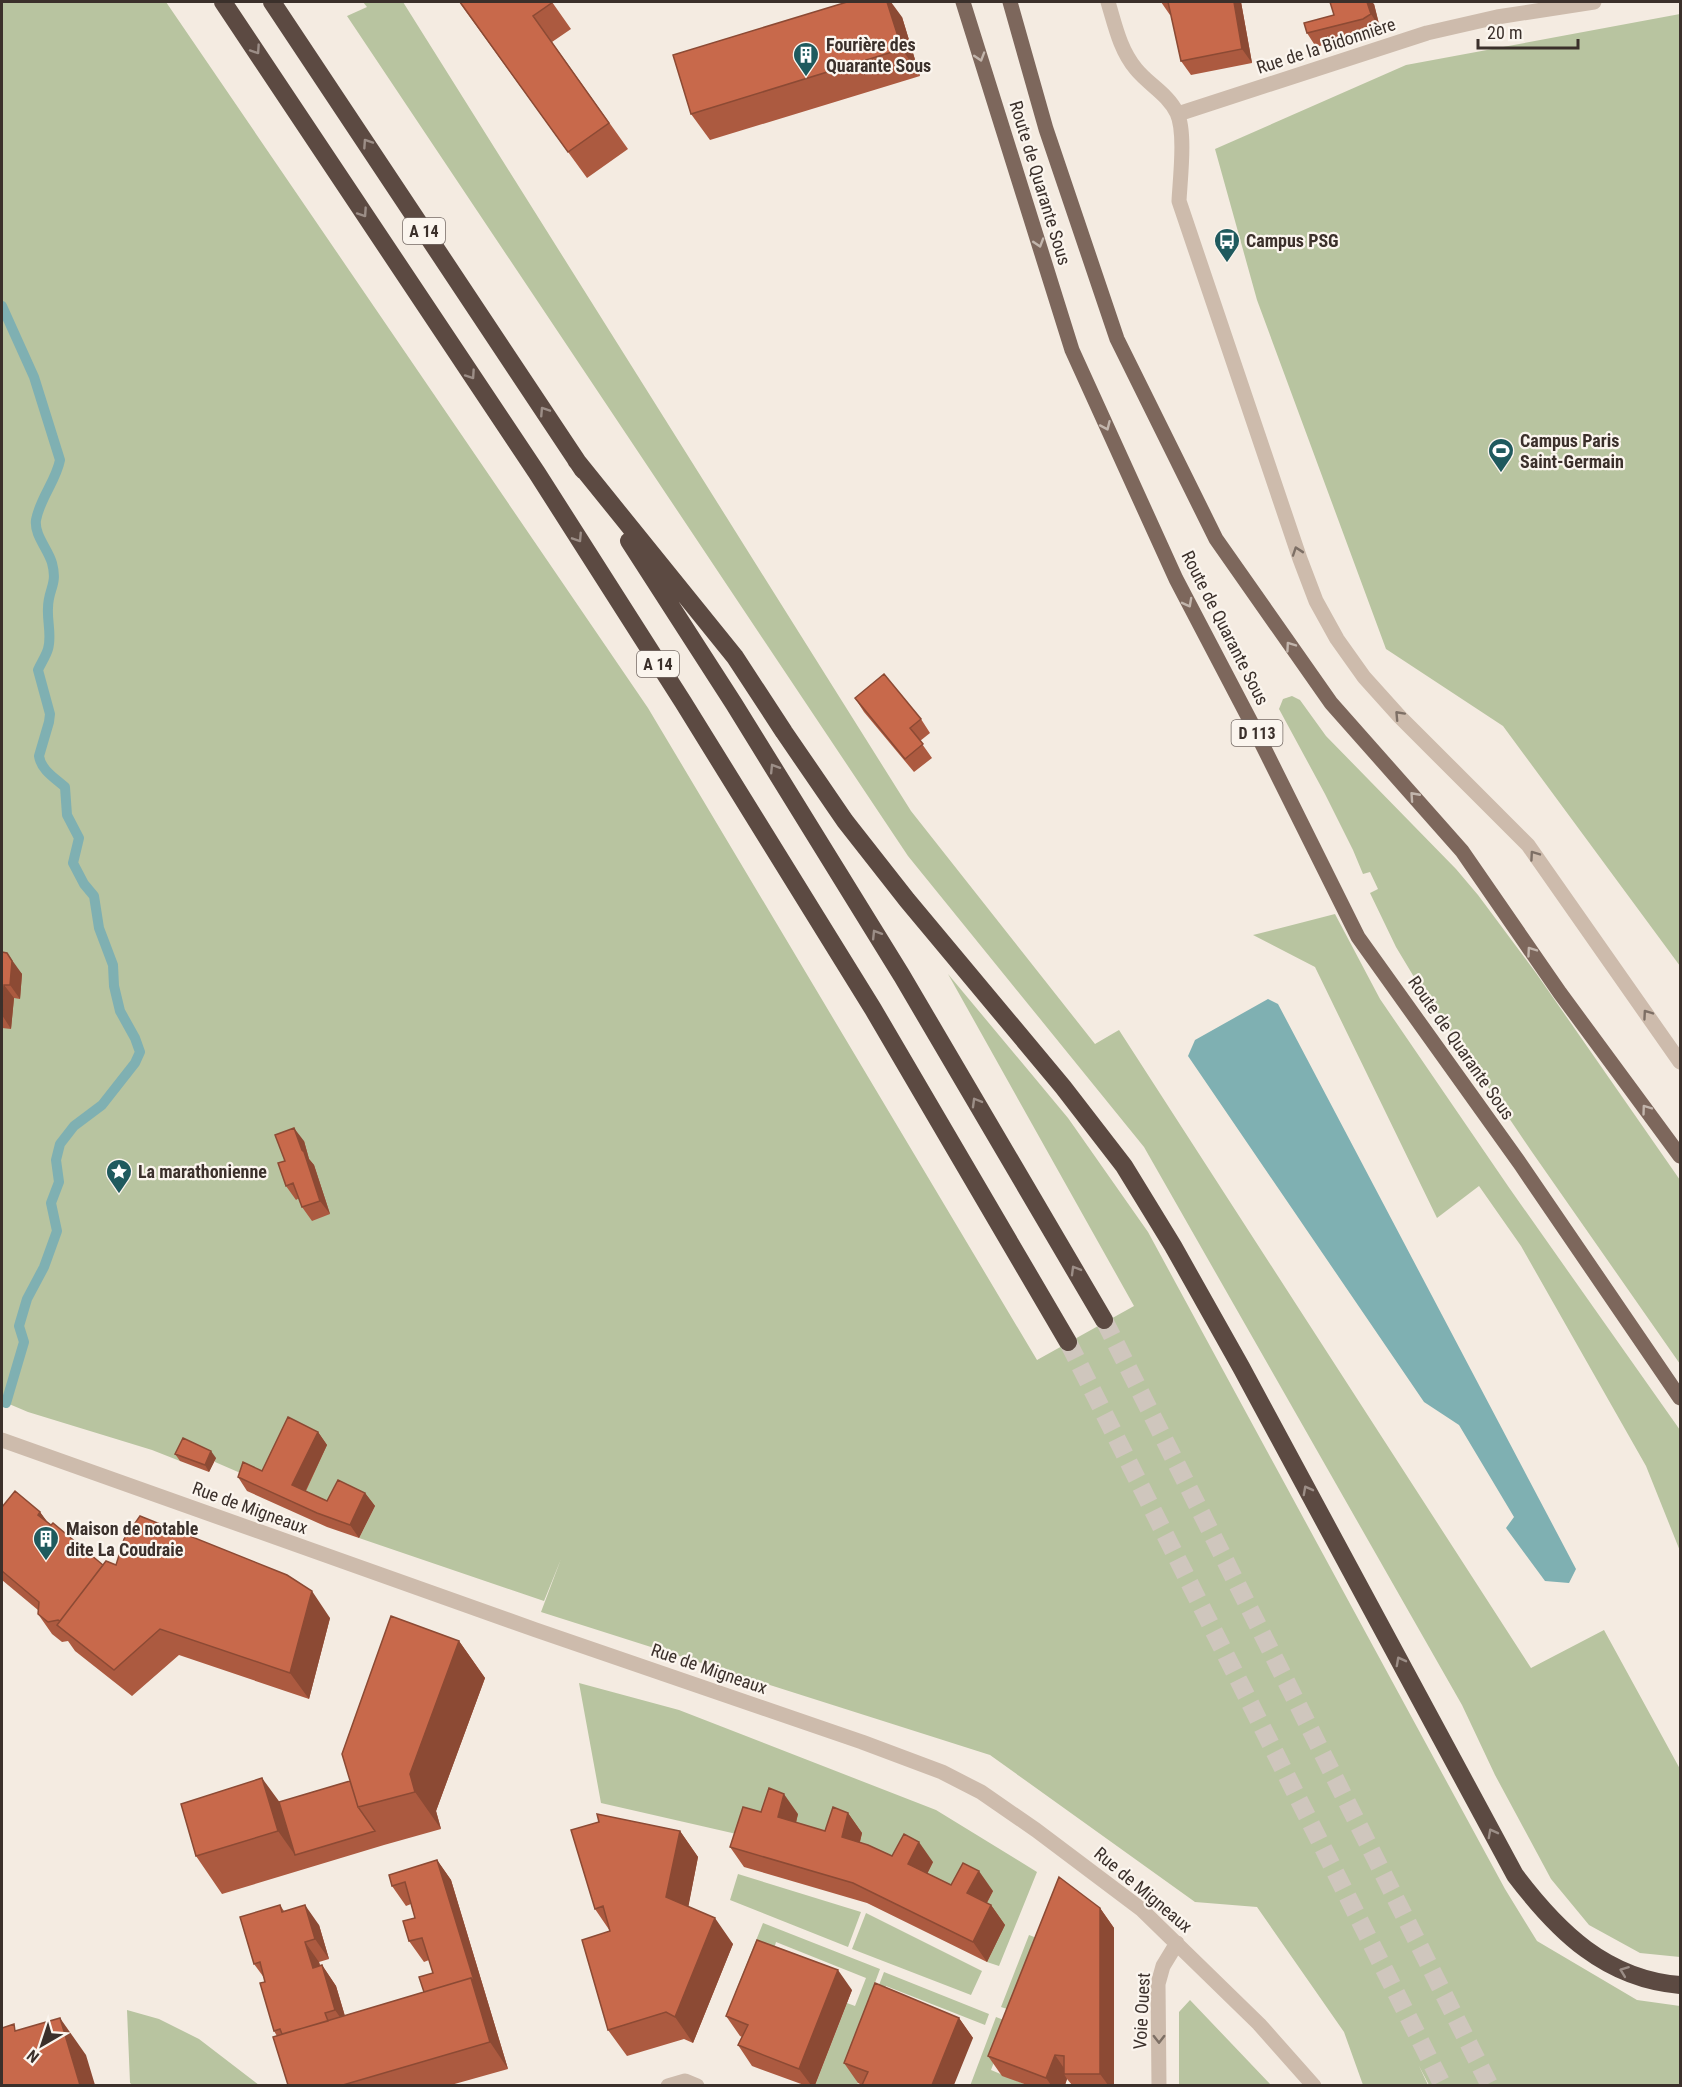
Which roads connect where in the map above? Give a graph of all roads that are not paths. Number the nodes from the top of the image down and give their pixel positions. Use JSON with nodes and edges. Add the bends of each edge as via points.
{"nodes":[{"id":1,"x":223,"y":2,"type":"edge"},
{"id":2,"x":272,"y":2,"type":"edge"},
{"id":3,"x":963,"y":2,"type":"edge"},
{"id":4,"x":1010,"y":2,"type":"edge"},
{"id":5,"x":1108,"y":2,"type":"edge"},
{"id":6,"x":1594,"y":2,"type":"edge"},
{"id":7,"x":1178,"y":114,"type":"junction"},
{"id":8,"x":576,"y":460,"type":"junction"},
{"id":9,"x":1680,"y":1062,"type":"edge"},
{"id":10,"x":1680,"y":1156,"type":"edge"},
{"id":11,"x":1104,"y":1320,"type":"tunnel mouth"},
{"id":12,"x":1068,"y":1342,"type":"tunnel mouth"},
{"id":13,"x":1680,"y":1398,"type":"edge"},
{"id":14,"x":2,"y":1440,"type":"edge"},
{"id":15,"x":1177,"y":1943,"type":"junction"},
{"id":16,"x":1680,"y":1985,"type":"edge"},
{"id":17,"x":668,"y":2085,"type":"edge"},
{"id":18,"x":697,"y":2085,"type":"edge"},
{"id":19,"x":1159,"y":2085,"type":"edge"},
{"id":20,"x":1314,"y":2085,"type":"edge"}],
"edges":[{"from":1,"to":12,"type":"highway","number":"A 14","one_way":true,"via":[[537,473],[683,702],[873,1009]]},
{"from":8,"to":2,"type":"highway","number":"A 14","one_way":true},
{"from":3,"to":13,"type":"main road","name":"Route de Quarante Sous","number":"D 113","one_way":true,"via":[[1072,350],[1176,579],[1358,938]]},
{"from":10,"to":4,"type":"main road","name":"Route de Quarante Sous","one_way":true,"via":[[1462,851],[1331,703],[1216,539],[1118,339],[1046,129]]},
{"from":5,"to":7,"type":"street","via":[[1124,54]]},
{"from":6,"to":7,"type":"street","name":"Rue de la Bidonnière","via":[[1427,33]]},
{"from":9,"to":7,"type":"street","one_way":true,"via":[[1528,845],[1364,677],[1316,601],[1179,201],[1182,140]]},
{"from":11,"to":8,"type":"highway","number":"A 14","one_way":true,"via":[[896,966],[734,704]]},
{"from":16,"to":8,"type":"highway","one_way":true,"via":[[1645,1979],[1593,1955],[1550,1918],[1515,1875],[1241,1367],[1124,1166],[845,821],[735,657]]},
{"from":14,"to":15,"type":"street","name":"Rue de Migneaux","via":[[942,1772],[981,1792],[1036,1830],[1141,1909]]},
{"from":15,"to":19,"type":"street","name":"Voie Ouest","one_way":true,"via":[[1163,1966],[1158,1984]]},
{"from":15,"to":20,"type":"street","name":"Rue de Migneaux"},
{"from":17,"to":18,"type":"street","via":[[684,2081]]}]}
